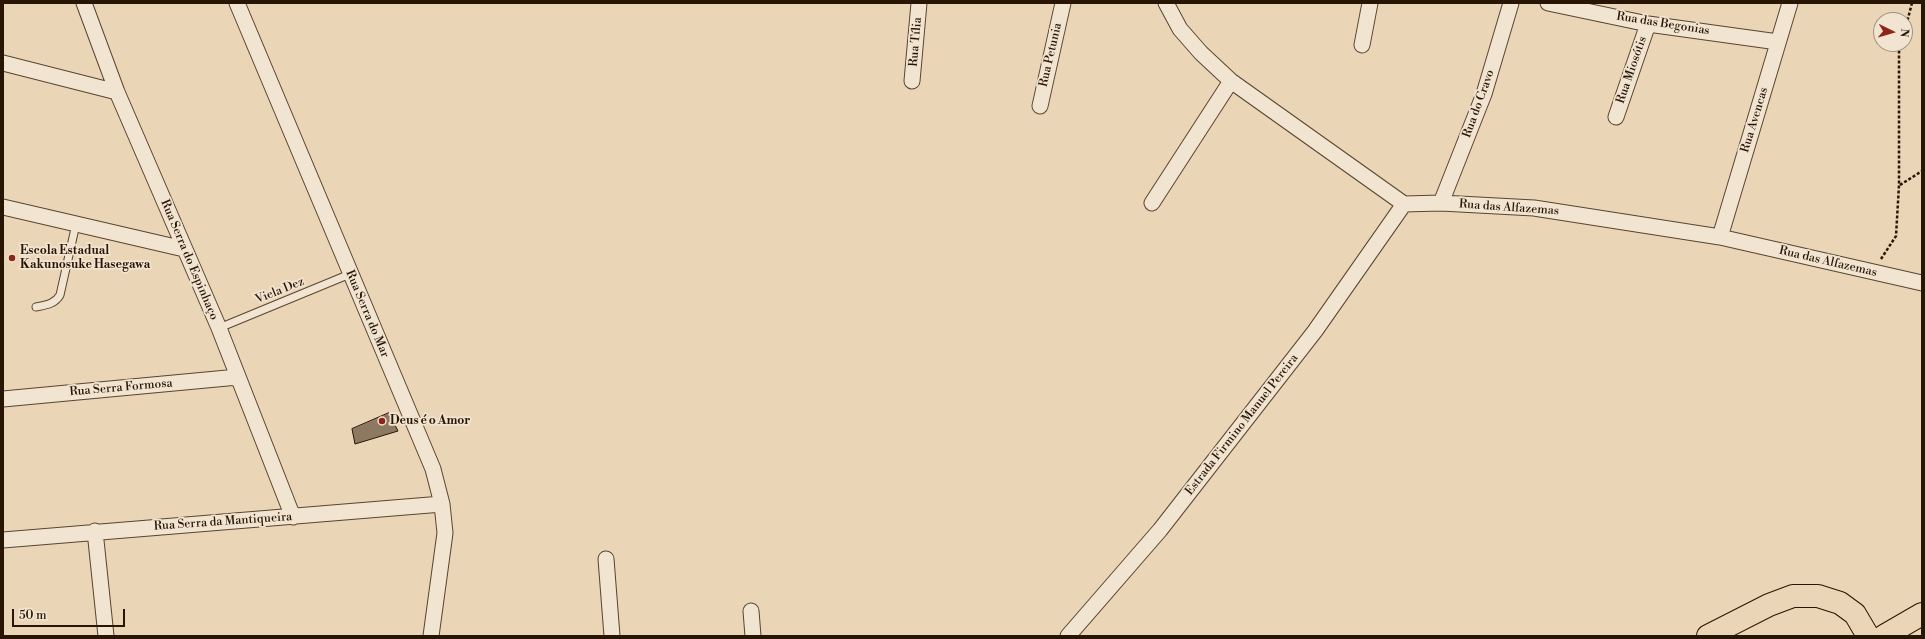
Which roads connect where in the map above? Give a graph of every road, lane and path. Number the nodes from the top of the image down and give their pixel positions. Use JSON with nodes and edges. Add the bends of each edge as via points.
{"nodes":[{"id":1,"x":84,"y":3,"type":"edge"},
{"id":2,"x":237,"y":3,"type":"edge"},
{"id":3,"x":920,"y":3,"type":"edge"},
{"id":4,"x":1063,"y":3,"type":"edge"},
{"id":5,"x":1166,"y":3,"type":"edge"},
{"id":6,"x":1370,"y":3,"type":"edge"},
{"id":7,"x":1511,"y":3,"type":"edge"},
{"id":8,"x":1548,"y":3,"type":"edge"},
{"id":9,"x":1790,"y":3,"type":"edge"},
{"id":10,"x":1648,"y":24,"type":"junction"},
{"id":11,"x":1778,"y":42,"type":"junction"},
{"id":12,"x":1362,"y":45,"type":"dead end"},
{"id":13,"x":1899,"y":52,"type":"edge"},
{"id":14,"x":3,"y":63,"type":"edge"},
{"id":15,"x":912,"y":81,"type":"dead end"},
{"id":16,"x":1231,"y":81,"type":"junction"},
{"id":17,"x":117,"y":92,"type":"junction"},
{"id":18,"x":1040,"y":106,"type":"dead end"},
{"id":19,"x":1616,"y":117,"type":"dead end"},
{"id":20,"x":1922,"y":171,"type":"edge"},
{"id":21,"x":1899,"y":185,"type":"junction"},
{"id":22,"x":1152,"y":203,"type":"dead end"},
{"id":23,"x":1404,"y":204,"type":"junction"},
{"id":24,"x":1442,"y":204,"type":"junction"},
{"id":25,"x":3,"y":207,"type":"edge"},
{"id":26,"x":76,"y":224,"type":"junction"},
{"id":27,"x":1720,"y":237,"type":"junction"},
{"id":28,"x":184,"y":249,"type":"junction"},
{"id":29,"x":1872,"y":272,"type":"junction"},
{"id":30,"x":350,"y":274,"type":"junction"},
{"id":31,"x":1922,"y":283,"type":"edge"},
{"id":32,"x":36,"y":307,"type":"dead end"},
{"id":33,"x":219,"y":328,"type":"junction"},
{"id":34,"x":238,"y":377,"type":"junction"},
{"id":35,"x":3,"y":399,"type":"edge"},
{"id":36,"x":442,"y":504,"type":"junction"},
{"id":37,"x":293,"y":517,"type":"junction"},
{"id":38,"x":95,"y":531,"type":"junction"},
{"id":39,"x":3,"y":540,"type":"edge"},
{"id":40,"x":606,"y":559,"type":"dead end"},
{"id":41,"x":751,"y":611,"type":"dead end"},
{"id":42,"x":1917,"y":617,"type":"edge"},
{"id":43,"x":106,"y":636,"type":"edge"},
{"id":44,"x":431,"y":636,"type":"edge"},
{"id":45,"x":612,"y":636,"type":"edge"},
{"id":46,"x":753,"y":636,"type":"edge"},
{"id":47,"x":1068,"y":636,"type":"edge"},
{"id":48,"x":1708,"y":636,"type":"edge"},
{"id":49,"x":1868,"y":636,"type":"edge"},
{"id":50,"x":1884,"y":636,"type":"edge"}],
"edges":[{"from":1,"to":17,"type":"street","name":"Rua Serra do Espinhaço"},
{"from":2,"to":30,"type":"street","name":"Rua Serra do Mar"},
{"from":3,"to":15,"type":"street","name":"Rua Tília"},
{"from":4,"to":18,"type":"street","name":"Rua Petunia"},
{"from":5,"to":16,"type":"street","via":[[1180,29]]},
{"from":6,"to":12,"type":"street"},
{"from":7,"to":24,"type":"street","name":"Rua do Cravo","via":[[1484,94]]},
{"from":8,"to":10,"type":"street","name":"Rua das Begonias"},
{"from":9,"to":11,"type":"street","name":"Rua Avencas"},
{"from":10,"to":11,"type":"street","name":"Rua das Begonias"},
{"from":10,"to":19,"type":"street","name":"Rua Miosótis"},
{"from":11,"to":27,"type":"street","name":"Rua Avencas"},
{"from":13,"to":21,"type":"path"},
{"from":14,"to":17,"type":"street"},
{"from":16,"to":22,"type":"street"},
{"from":16,"to":23,"type":"street"},
{"from":17,"to":28,"type":"street","name":"Rua Serra do Espinhaço"},
{"from":20,"to":21,"type":"path"},
{"from":21,"to":29,"type":"path","via":[[1896,236]]},
{"from":23,"to":24,"type":"street","name":"Rua das Alfazemas"},
{"from":23,"to":47,"type":"street","name":"Estrada Firmino Manuel Pereira","via":[[1315,331],[1160,530]]},
{"from":24,"to":27,"type":"street","name":"Rua das Alfazemas","via":[[1534,208]]},
{"from":25,"to":26,"type":"street"},
{"from":26,"to":28,"type":"street"},
{"from":26,"to":32,"type":"lane","via":[[58,300]]},
{"from":27,"to":29,"type":"street","name":"Rua das Alfazemas"},
{"from":28,"to":33,"type":"street","name":"Rua Serra do Espinhaço"},
{"from":29,"to":31,"type":"street","name":"Rua das Alfazemas"},
{"from":30,"to":33,"type":"lane","name":"Viela Dez"},
{"from":30,"to":36,"type":"street","name":"Rua Serra do Mar","via":[[433,469]]},
{"from":33,"to":34,"type":"street","name":"Rua Serra do Espinhaço"},
{"from":34,"to":35,"type":"street","name":"Rua Serra Formosa"},
{"from":34,"to":37,"type":"street","name":"Rua Serra do Espinhaço"},
{"from":36,"to":37,"type":"street","name":"Rua Serra da Mantiqueira"},
{"from":36,"to":44,"type":"street","name":"Rua Serra do Mar","via":[[444,533]]},
{"from":37,"to":38,"type":"street","name":"Rua Serra da Mantiqueira"},
{"from":38,"to":39,"type":"street","name":"Rua Serra da Mantiqueira"},
{"from":38,"to":43,"type":"street"},
{"from":40,"to":45,"type":"street"},
{"from":41,"to":46,"type":"street"},
{"from":42,"to":50,"type":"highway"},
{"from":48,"to":49,"type":"highway","via":[[1769,605],[1793,596],[1818,596],[1840,603],[1855,614]]}]}
